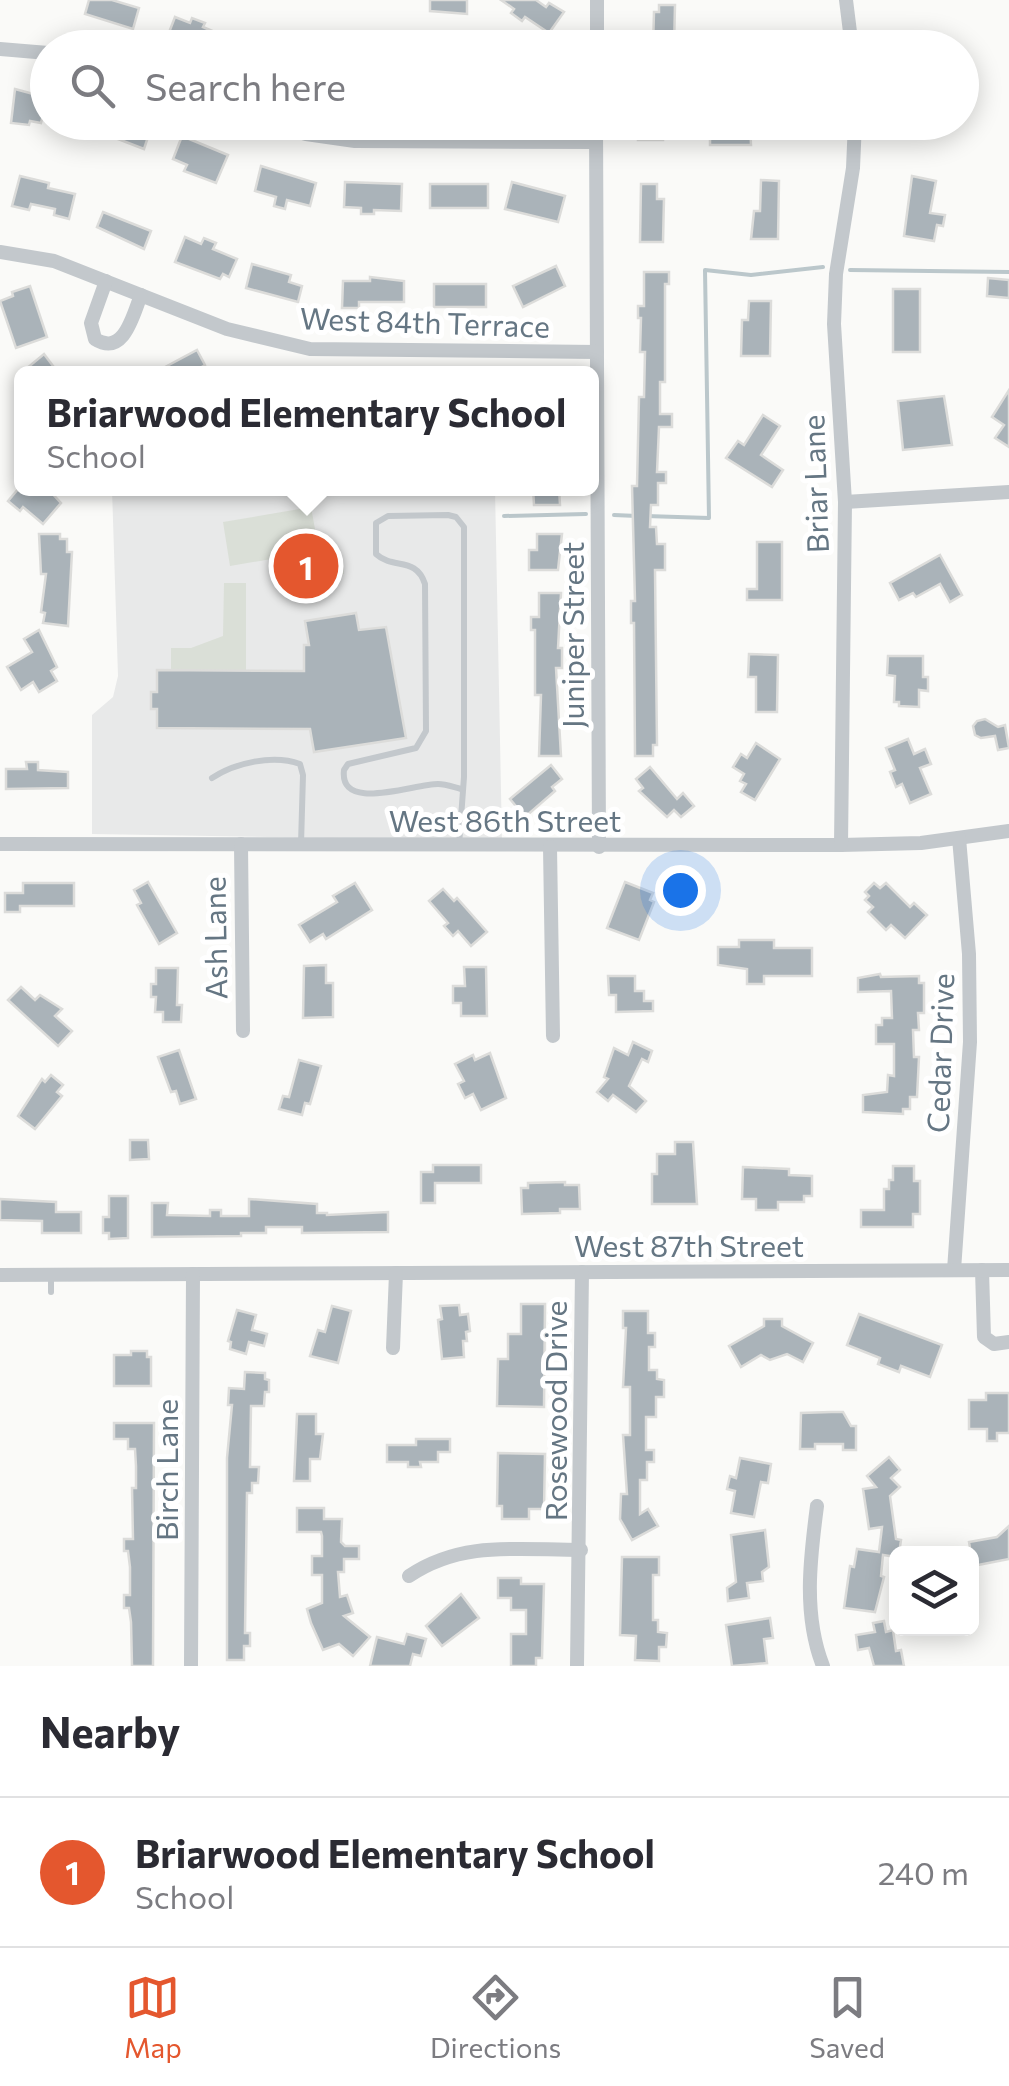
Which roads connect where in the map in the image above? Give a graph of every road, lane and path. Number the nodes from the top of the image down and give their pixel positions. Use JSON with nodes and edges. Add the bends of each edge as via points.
{"nodes":[{"id":1,"x":596,"y":0,"type":"edge"},
{"id":2,"x":846,"y":0,"type":"edge"},
{"id":3,"x":596,"y":30,"type":"edge"},
{"id":4,"x":850,"y":30,"type":"edge"},
{"id":5,"x":0,"y":49,"type":"edge"},
{"id":6,"x":30,"y":52,"type":"edge"},
{"id":7,"x":348,"y":140,"type":"edge"},
{"id":8,"x":854,"y":140,"type":"edge"},
{"id":9,"x":596,"y":142,"type":"joint"},
{"id":10,"x":0,"y":252,"type":"edge"},
{"id":11,"x":106,"y":281,"type":"junction"},
{"id":12,"x":141,"y":295,"type":"junction"},
{"id":13,"x":596,"y":352,"type":"junction"},
{"id":14,"x":596,"y":366,"type":"edge"},
{"id":15,"x":1009,"y":492,"type":"edge"},
{"id":16,"x":597,"y":496,"type":"edge"},
{"id":17,"x":845,"y":502,"type":"junction"},
{"id":18,"x":212,"y":778,"type":"dead end"},
{"id":19,"x":461,"y":789,"type":"junction"},
{"id":20,"x":1009,"y":830,"type":"edge"},
{"id":21,"x":959,"y":838,"type":"junction"},
{"id":22,"x":0,"y":844,"type":"edge"},
{"id":23,"x":241,"y":844,"type":"junction"},
{"id":24,"x":301,"y":845,"type":"junction"},
{"id":25,"x":841,"y":845,"type":"junction"},
{"id":26,"x":459,"y":847,"type":"junction"},
{"id":27,"x":550,"y":847,"type":"junction"},
{"id":28,"x":599,"y":847,"type":"junction"},
{"id":29,"x":243,"y":1032,"type":"dead end"},
{"id":30,"x":553,"y":1036,"type":"dead end"},
{"id":31,"x":954,"y":1270,"type":"junction"},
{"id":32,"x":982,"y":1270,"type":"junction"},
{"id":33,"x":1009,"y":1270,"type":"edge"},
{"id":34,"x":396,"y":1272,"type":"junction"},
{"id":35,"x":582,"y":1272,"type":"junction"},
{"id":36,"x":51,"y":1274,"type":"junction"},
{"id":37,"x":193,"y":1274,"type":"junction"},
{"id":38,"x":0,"y":1275,"type":"edge"},
{"id":39,"x":52,"y":1292,"type":"dead end"},
{"id":40,"x":1009,"y":1342,"type":"edge"},
{"id":41,"x":393,"y":1348,"type":"dead end"},
{"id":42,"x":816,"y":1506,"type":"dead end"},
{"id":43,"x":581,"y":1550,"type":"junction"},
{"id":44,"x":409,"y":1576,"type":"dead end"},
{"id":45,"x":191,"y":1666,"type":"edge"},
{"id":46,"x":577,"y":1666,"type":"edge"},
{"id":47,"x":823,"y":1666,"type":"edge"}],
"edges":[{"from":1,"to":3,"type":"street"},
{"from":2,"to":4,"type":"street"},
{"from":5,"to":6,"type":"street"},
{"from":7,"to":9,"type":"street"},
{"from":8,"to":17,"type":"street","name":"Briar Lane","via":[[834,324]]},
{"from":9,"to":13,"type":"street","name":"Juniper Street"},
{"from":10,"to":11,"type":"street","name":"West 84th Terrace","via":[[37,256]]},
{"from":11,"to":12,"type":"street","name":"West 84th Terrace"},
{"from":11,"to":12,"type":"street","via":[[91,323],[102,344],[125,334]]},
{"from":12,"to":13,"type":"street","name":"West 84th Terrace","via":[[268,342],[310,349]]},
{"from":13,"to":14,"type":"street","name":"Juniper Street"},
{"from":15,"to":17,"type":"street"},
{"from":16,"to":28,"type":"street","name":"Juniper Street"},
{"from":17,"to":25,"type":"street","name":"Briar Lane"},
{"from":18,"to":24,"type":"lane","via":[[238,763],[300,764]]},
{"from":19,"to":19,"type":"lane","via":[[431,785],[364,794],[350,791],[343,778],[356,761],[416,748],[426,730],[424,578],[412,565],[380,558],[374,548],[376,523],[388,516],[448,515],[465,534]]},
{"from":19,"to":26,"type":"lane"},
{"from":20,"to":21,"type":"street","name":"West 86th Street"},
{"from":21,"to":25,"type":"street","name":"West 86th Street"},
{"from":21,"to":31,"type":"street","name":"Cedar Drive","via":[[970,1042]]},
{"from":22,"to":23,"type":"street","name":"West 86th Street"},
{"from":23,"to":24,"type":"street","name":"West 86th Street"},
{"from":23,"to":29,"type":"street","name":"Ash Lane"},
{"from":24,"to":26,"type":"street","name":"West 86th Street"},
{"from":25,"to":28,"type":"street","name":"West 86th Street"},
{"from":26,"to":27,"type":"street","name":"West 86th Street"},
{"from":27,"to":28,"type":"street","name":"West 86th Street"},
{"from":27,"to":30,"type":"street"},
{"from":31,"to":32,"type":"street","name":"West 87th Street"},
{"from":31,"to":35,"type":"street","name":"West 87th Street"},
{"from":32,"to":33,"type":"street","name":"West 87th Street"},
{"from":32,"to":40,"type":"street","via":[[984,1337]]},
{"from":34,"to":35,"type":"street","name":"West 87th Street"},
{"from":34,"to":37,"type":"street","name":"West 87th Street"},
{"from":34,"to":41,"type":"street"},
{"from":35,"to":43,"type":"street","name":"Rosewood Drive"},
{"from":36,"to":37,"type":"street","name":"West 87th Street"},
{"from":36,"to":38,"type":"street","name":"West 87th Street"},
{"from":36,"to":39,"type":"lane"},
{"from":37,"to":45,"type":"street","name":"Birch Lane"},
{"from":42,"to":47,"type":"street","via":[[810,1606]]},
{"from":43,"to":44,"type":"street","name":"Rosewood Drive","via":[[466,1552]]},
{"from":43,"to":46,"type":"street","name":"Rosewood Drive"}]}
